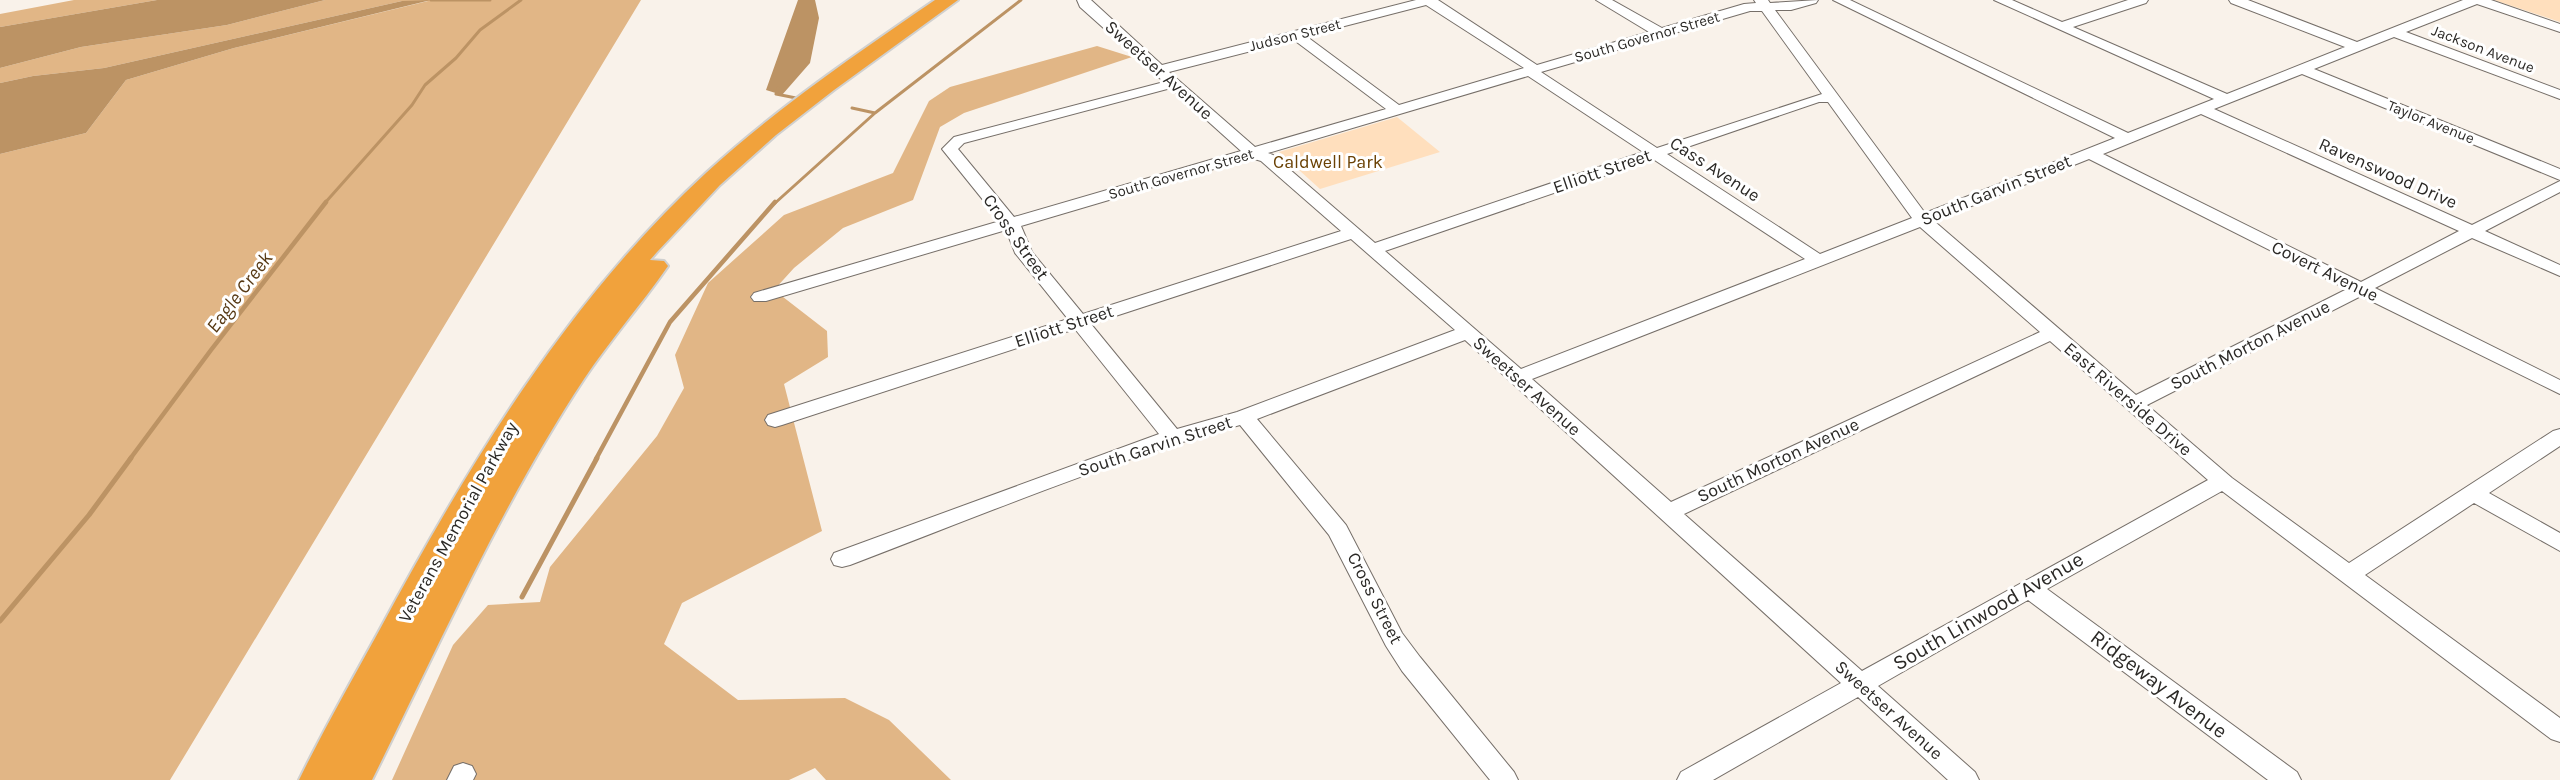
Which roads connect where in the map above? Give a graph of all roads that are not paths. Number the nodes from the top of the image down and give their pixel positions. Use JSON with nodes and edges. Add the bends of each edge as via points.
{"nodes":[{"id":1,"x":948,"y":0,"type":"edge"},
{"id":2,"x":968,"y":0,"type":"edge"},
{"id":3,"x":1084,"y":0,"type":"edge"},
{"id":4,"x":1429,"y":0,"type":"edge"},
{"id":5,"x":1603,"y":0,"type":"edge"},
{"id":6,"x":1811,"y":0,"type":"edge"},
{"id":7,"x":1840,"y":0,"type":"edge"},
{"id":8,"x":2001,"y":0,"type":"edge"},
{"id":9,"x":2141,"y":0,"type":"edge"},
{"id":10,"x":2236,"y":0,"type":"edge"},
{"id":11,"x":2474,"y":0,"type":"edge"},
{"id":12,"x":1763,"y":3,"type":"edge"},
{"id":13,"x":2062,"y":26,"type":"junction"},
{"id":14,"x":2560,"y":28,"type":"edge"},
{"id":15,"x":1660,"y":33,"type":"junction"},
{"id":16,"x":2394,"y":33,"type":"junction"},
{"id":17,"x":1296,"y":35,"type":"junction"},
{"id":18,"x":2358,"y":47,"type":"junction"},
{"id":19,"x":2302,"y":69,"type":"junction"},
{"id":20,"x":1533,"y":71,"type":"junction"},
{"id":21,"x":1168,"y":77,"type":"junction"},
{"id":22,"x":2560,"y":95,"type":"edge"},
{"id":23,"x":1831,"y":98,"type":"junction"},
{"id":24,"x":2227,"y":99,"type":"junction"},
{"id":25,"x":1397,"y":110,"type":"junction"},
{"id":26,"x":2200,"y":110,"type":"junction"},
{"id":27,"x":2127,"y":138,"type":"junction"},
{"id":28,"x":951,"y":150,"type":"joint"},
{"id":29,"x":1252,"y":153,"type":"junction"},
{"id":30,"x":1654,"y":153,"type":"junction"},
{"id":31,"x":2089,"y":153,"type":"junction"},
{"id":32,"x":2560,"y":175,"type":"edge"},
{"id":33,"x":2560,"y":186,"type":"edge"},
{"id":34,"x":1922,"y":220,"type":"junction"},
{"id":35,"x":1010,"y":223,"type":"junction"},
{"id":36,"x":2471,"y":231,"type":"junction"},
{"id":37,"x":1353,"y":233,"type":"junction"},
{"id":38,"x":1373,"y":249,"type":"junction"},
{"id":39,"x":1818,"y":260,"type":"junction"},
{"id":40,"x":2560,"y":271,"type":"edge"},
{"id":41,"x":2360,"y":288,"type":"junction"},
{"id":42,"x":760,"y":297,"type":"dead end"},
{"id":43,"x":1079,"y":321,"type":"junction"},
{"id":44,"x":1468,"y":332,"type":"junction"},
{"id":45,"x":2053,"y":335,"type":"junction"},
{"id":46,"x":1517,"y":378,"type":"junction"},
{"id":47,"x":2560,"y":388,"type":"edge"},
{"id":48,"x":2131,"y":402,"type":"junction"},
{"id":49,"x":1244,"y":417,"type":"junction"},
{"id":50,"x":775,"y":420,"type":"dead end"},
{"id":51,"x":2560,"y":436,"type":"edge"},
{"id":52,"x":1172,"y":437,"type":"junction"},
{"id":53,"x":2225,"y":483,"type":"junction"},
{"id":54,"x":2473,"y":493,"type":"junction"},
{"id":55,"x":1668,"y":512,"type":"junction"},
{"id":56,"x":2560,"y":543,"type":"edge"},
{"id":57,"x":842,"y":560,"type":"dead end"},
{"id":58,"x":2348,"y":575,"type":"junction"},
{"id":59,"x":2029,"y":588,"type":"junction"},
{"id":60,"x":1860,"y":684,"type":"junction"},
{"id":61,"x":2560,"y":732,"type":"edge"},
{"id":62,"x":318,"y":780,"type":"edge"},
{"id":63,"x":353,"y":780,"type":"edge"},
{"id":64,"x":1504,"y":780,"type":"edge"},
{"id":65,"x":1690,"y":780,"type":"edge"},
{"id":66,"x":1966,"y":780,"type":"edge"},
{"id":67,"x":2288,"y":780,"type":"edge"}],
"edges":[{"from":1,"to":62,"type":"highway","name":"Veterans Memorial Parkway","via":[[774,125],[663,229],[600,302],[537,388],[464,504]]},
{"from":2,"to":63,"type":"highway","name":"Veterans Memorial Parkway","via":[[786,134],[725,190],[648,275],[573,374],[530,442]]},
{"from":3,"to":21,"type":"street","name":"Sweetser Avenue"},
{"from":4,"to":17,"type":"street","name":"Judson Street"},
{"from":4,"to":20,"type":"street","name":"Cass Avenue"},
{"from":5,"to":15,"type":"street"},
{"from":6,"to":12,"type":"street","name":"South Governor Street","via":[[1791,6]]},
{"from":7,"to":27,"type":"street"},
{"from":8,"to":13,"type":"street"},
{"from":9,"to":13,"type":"street"},
{"from":10,"to":18,"type":"street"},
{"from":11,"to":14,"type":"street"},
{"from":11,"to":16,"type":"street","name":"South Garvin Street"},
{"from":12,"to":15,"type":"street","name":"South Governor Street"},
{"from":12,"to":23,"type":"street","name":"East Riverside Drive"},
{"from":13,"to":24,"type":"street"},
{"from":15,"to":20,"type":"street","name":"South Governor Street"},
{"from":16,"to":18,"type":"street","name":"South Garvin Street"},
{"from":16,"to":22,"type":"street","name":"Jackson Avenue"},
{"from":17,"to":21,"type":"street","name":"Judson Street"},
{"from":17,"to":25,"type":"street"},
{"from":18,"to":19,"type":"street","name":"South Garvin Street"},
{"from":19,"to":24,"type":"street","name":"South Garvin Street"},
{"from":19,"to":32,"type":"street","name":"Taylor Avenue"},
{"from":20,"to":25,"type":"street","name":"South Governor Street"},
{"from":20,"to":30,"type":"street","name":"Cass Avenue"},
{"from":21,"to":28,"type":"street","name":"Judson Street","via":[[959,140]]},
{"from":21,"to":29,"type":"street","name":"Sweetser Avenue"},
{"from":23,"to":30,"type":"street","name":"Elliott Street","via":[[1818,98]]},
{"from":23,"to":34,"type":"street","name":"East Riverside Drive"},
{"from":24,"to":26,"type":"street","name":"South Garvin Street"},
{"from":25,"to":29,"type":"street","name":"South Governor Street"},
{"from":26,"to":27,"type":"street","name":"South Garvin Street"},
{"from":26,"to":36,"type":"street","name":"Ravenswood Drive"},
{"from":27,"to":31,"type":"street","name":"South Garvin Street"},
{"from":28,"to":35,"type":"street","name":"Cross Street"},
{"from":29,"to":35,"type":"street","name":"South Governor Street"},
{"from":29,"to":37,"type":"street","name":"Sweetser Avenue","via":[[1267,158]]},
{"from":30,"to":38,"type":"street","name":"Elliott Street"},
{"from":30,"to":39,"type":"street","name":"Cass Avenue"},
{"from":31,"to":34,"type":"street","name":"South Garvin Street"},
{"from":31,"to":41,"type":"street","name":"Covert Avenue"},
{"from":33,"to":36,"type":"street","name":"South Morton Avenue"},
{"from":34,"to":39,"type":"street","name":"South Garvin Street"},
{"from":34,"to":45,"type":"street","name":"East Riverside Drive"},
{"from":35,"to":42,"type":"street","name":"South Governor Street"},
{"from":35,"to":43,"type":"street","name":"Cross Street","via":[[1024,254]]},
{"from":36,"to":40,"type":"street","name":"Ravenswood Drive"},
{"from":36,"to":41,"type":"street","name":"South Morton Avenue"},
{"from":37,"to":38,"type":"street","name":"Sweetser Avenue"},
{"from":37,"to":43,"type":"street","name":"Elliott Street"},
{"from":38,"to":44,"type":"street","name":"Sweetser Avenue"},
{"from":39,"to":46,"type":"street","name":"South Garvin Street"},
{"from":41,"to":47,"type":"street","name":"Covert Avenue"},
{"from":41,"to":48,"type":"street","name":"South Morton Avenue","via":[[2193,375]]},
{"from":43,"to":50,"type":"street","name":"Elliott Street"},
{"from":43,"to":52,"type":"street","name":"Cross Street"},
{"from":44,"to":46,"type":"street","name":"Sweetser Avenue"},
{"from":44,"to":49,"type":"street","name":"South Garvin Street"},
{"from":45,"to":48,"type":"street","name":"East Riverside Drive"},
{"from":45,"to":55,"type":"street","name":"South Morton Avenue"},
{"from":46,"to":55,"type":"street","name":"Sweetser Avenue"},
{"from":48,"to":53,"type":"street","name":"East Riverside Drive"},
{"from":49,"to":52,"type":"street","name":"South Garvin Street"},
{"from":49,"to":64,"type":"street","name":"Cross Street","via":[[1338,531],[1394,639]]},
{"from":51,"to":54,"type":"street"},
{"from":52,"to":57,"type":"street","name":"South Garvin Street"},
{"from":53,"to":58,"type":"street","name":"East Riverside Drive"},
{"from":53,"to":59,"type":"street","name":"South Linwood Avenue","via":[[2209,487]]},
{"from":54,"to":56,"type":"street"},
{"from":54,"to":58,"type":"street"},
{"from":55,"to":60,"type":"street","name":"Sweetser Avenue"},
{"from":58,"to":61,"type":"street","name":"East Riverside Drive"},
{"from":59,"to":60,"type":"street","name":"South Linwood Avenue"},
{"from":59,"to":67,"type":"street","name":"Ridgeway Avenue"},
{"from":60,"to":65,"type":"street","name":"South Linwood Avenue"},
{"from":60,"to":66,"type":"street","name":"Sweetser Avenue"}]}
